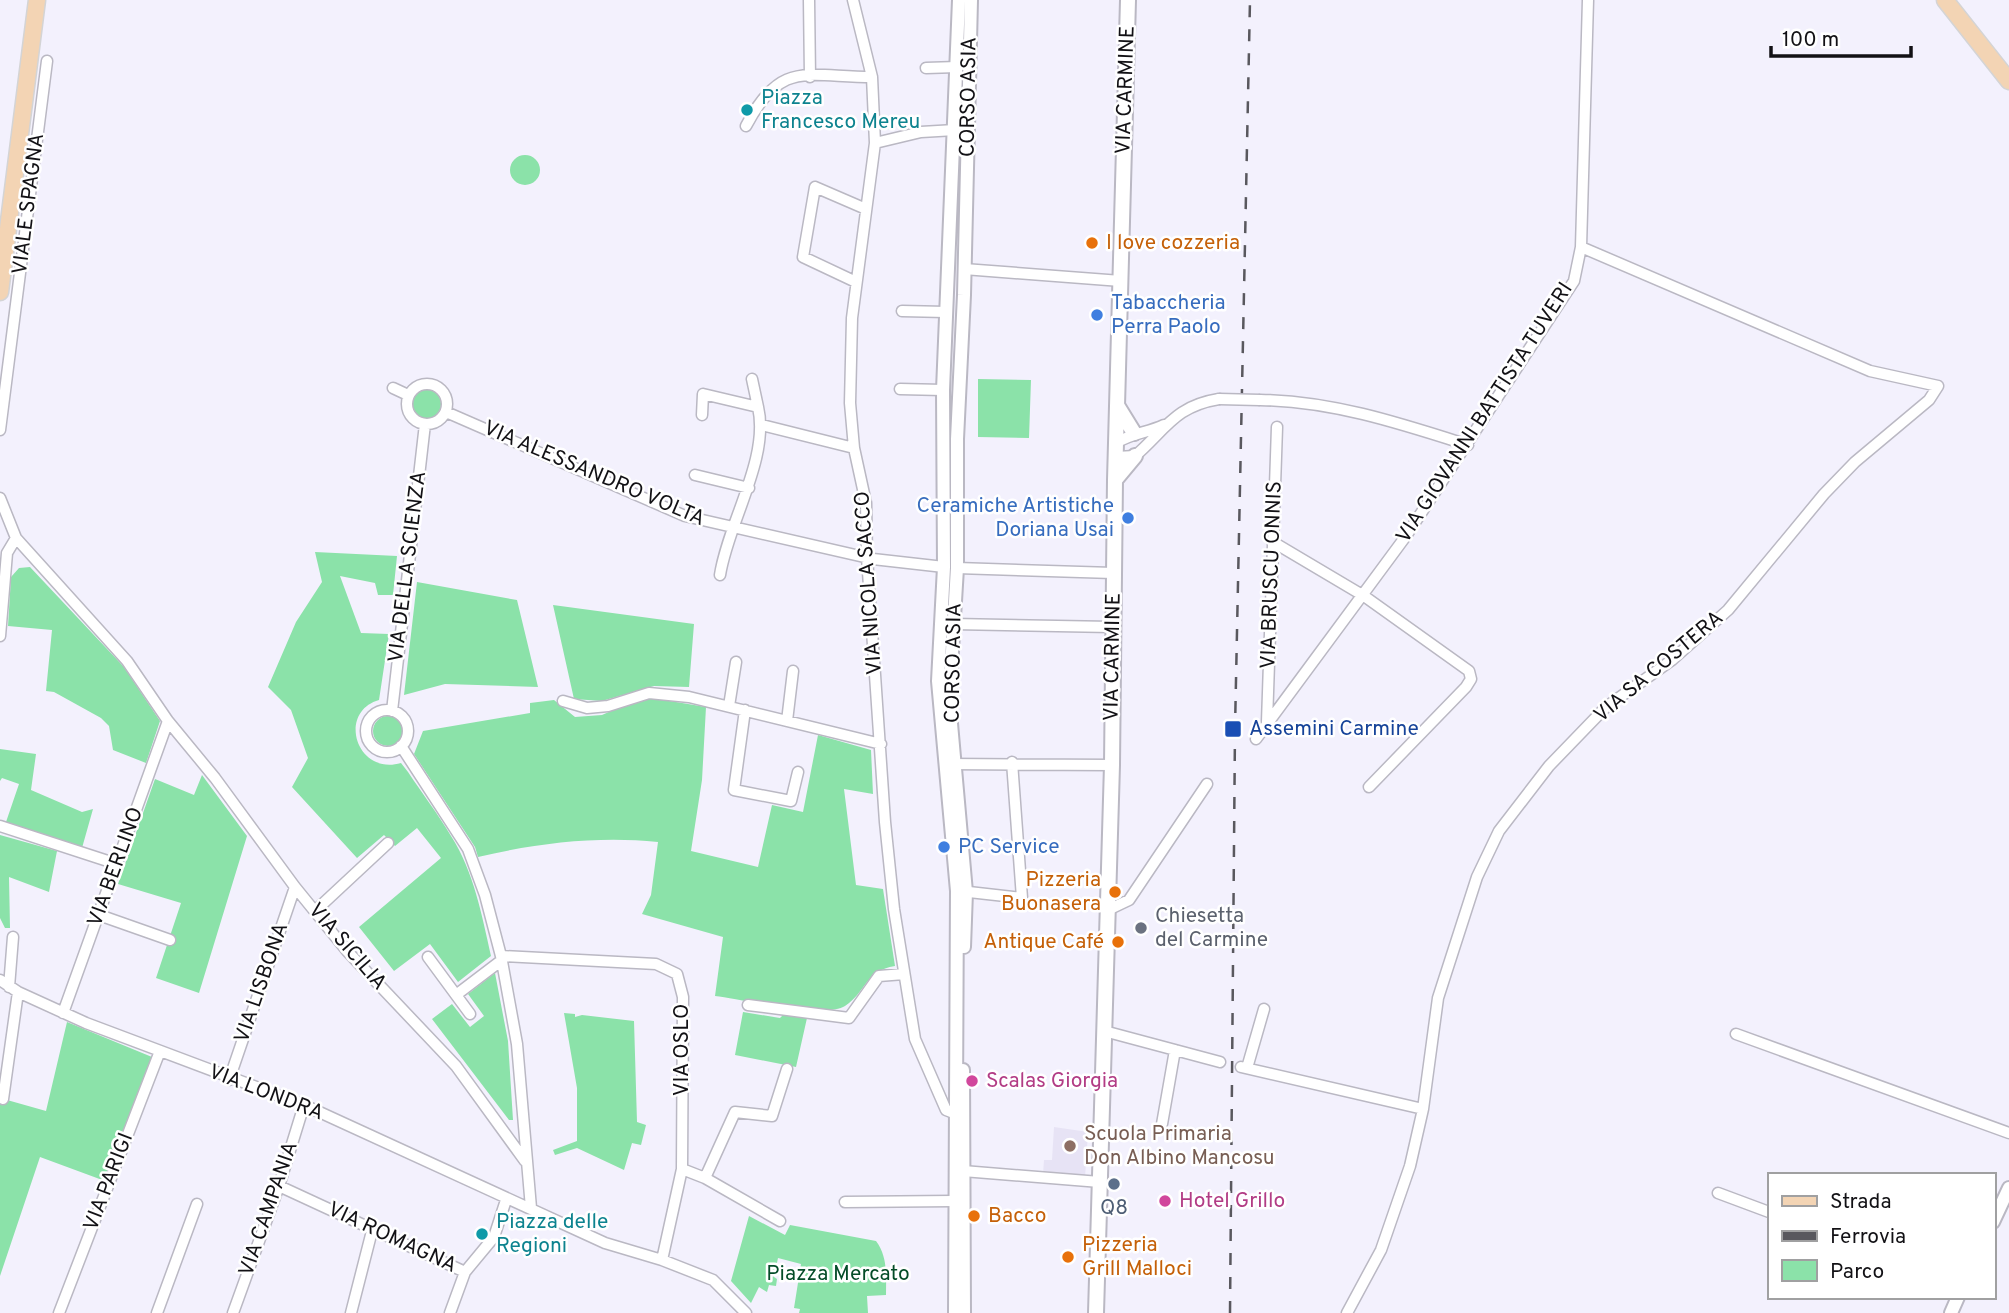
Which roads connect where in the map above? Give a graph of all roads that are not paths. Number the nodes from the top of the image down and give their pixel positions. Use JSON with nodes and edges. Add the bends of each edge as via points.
{"nodes":[{"id":1,"x":27,"y":0,"type":"edge"},
{"id":2,"x":37,"y":0,"type":"edge"},
{"id":3,"x":809,"y":0,"type":"edge"},
{"id":4,"x":853,"y":0,"type":"edge"},
{"id":5,"x":959,"y":0,"type":"edge"},
{"id":6,"x":971,"y":0,"type":"edge"},
{"id":7,"x":1128,"y":0,"type":"edge"},
{"id":8,"x":1587,"y":0,"type":"edge"},
{"id":9,"x":1945,"y":0,"type":"edge"},
{"id":10,"x":47,"y":61,"type":"dead end"},
{"id":11,"x":957,"y":67,"type":"junction"},
{"id":12,"x":926,"y":68,"type":"dead end"},
{"id":13,"x":810,"y":76,"type":"junction"},
{"id":14,"x":872,"y":78,"type":"junction"},
{"id":15,"x":2009,"y":81,"type":"edge"},
{"id":16,"x":746,"y":126,"type":"dead end"},
{"id":17,"x":955,"y":130,"type":"junction"},
{"id":18,"x":875,"y":143,"type":"junction"},
{"id":19,"x":0,"y":206,"type":"edge"},
{"id":20,"x":866,"y":209,"type":"junction"},
{"id":21,"x":1581,"y":247,"type":"junction"},
{"id":22,"x":964,"y":269,"type":"junction"},
{"id":23,"x":856,"y":282,"type":"junction"},
{"id":24,"x":1121,"y":282,"type":"junction"},
{"id":25,"x":0,"y":292,"type":"edge"},
{"id":26,"x":902,"y":311,"type":"dead end"},
{"id":27,"x":946,"y":312,"type":"junction"},
{"id":28,"x":752,"y":379,"type":"dead end"},
{"id":29,"x":393,"y":388,"type":"dead end"},
{"id":30,"x":900,"y":389,"type":"dead end"},
{"id":31,"x":943,"y":390,"type":"junction"},
{"id":32,"x":408,"y":395,"type":"junction"},
{"id":33,"x":1117,"y":405,"type":"junction"},
{"id":34,"x":758,"y":407,"type":"junction"},
{"id":35,"x":446,"y":412,"type":"junction"},
{"id":36,"x":702,"y":415,"type":"dead end"},
{"id":37,"x":1170,"y":423,"type":"junction"},
{"id":38,"x":425,"y":424,"type":"junction"},
{"id":39,"x":762,"y":425,"type":"junction"},
{"id":40,"x":1277,"y":427,"type":"dead end"},
{"id":41,"x":0,"y":430,"type":"edge"},
{"id":42,"x":1133,"y":433,"type":"junction"},
{"id":43,"x":1468,"y":444,"type":"junction"},
{"id":44,"x":854,"y":448,"type":"junction"},
{"id":45,"x":1116,"y":450,"type":"junction"},
{"id":46,"x":1135,"y":456,"type":"junction"},
{"id":47,"x":695,"y":475,"type":"dead end"},
{"id":48,"x":1115,"y":480,"type":"junction"},
{"id":49,"x":748,"y":488,"type":"junction"},
{"id":50,"x":0,"y":498,"type":"edge"},
{"id":51,"x":731,"y":529,"type":"junction"},
{"id":52,"x":16,"y":538,"type":"junction"},
{"id":53,"x":1273,"y":542,"type":"junction"},
{"id":54,"x":867,"y":557,"type":"junction"},
{"id":55,"x":951,"y":568,"type":"junction"},
{"id":56,"x":1113,"y":573,"type":"junction"},
{"id":57,"x":720,"y":575,"type":"dead end"},
{"id":58,"x":1364,"y":596,"type":"junction"},
{"id":59,"x":953,"y":624,"type":"junction"},
{"id":60,"x":1112,"y":627,"type":"junction"},
{"id":61,"x":0,"y":636,"type":"edge"},
{"id":62,"x":737,"y":662,"type":"dead end"},
{"id":63,"x":793,"y":671,"type":"dead end"},
{"id":64,"x":563,"y":701,"type":"dead end"},
{"id":65,"x":729,"y":706,"type":"junction"},
{"id":66,"x":392,"y":710,"type":"junction"},
{"id":67,"x":745,"y":710,"type":"junction"},
{"id":68,"x":168,"y":721,"type":"junction"},
{"id":69,"x":787,"y":721,"type":"junction"},
{"id":70,"x":1267,"y":723,"type":"junction"},
{"id":71,"x":1256,"y":739,"type":"dead end"},
{"id":72,"x":881,"y":744,"type":"junction"},
{"id":73,"x":401,"y":746,"type":"junction"},
{"id":74,"x":1012,"y":762,"type":"junction"},
{"id":75,"x":951,"y":764,"type":"junction"},
{"id":76,"x":1112,"y":765,"type":"junction"},
{"id":77,"x":799,"y":772,"type":"dead end"},
{"id":78,"x":1207,"y":784,"type":"dead end"},
{"id":79,"x":1369,"y":787,"type":"dead end"},
{"id":80,"x":0,"y":826,"type":"edge"},
{"id":81,"x":388,"y":843,"type":"dead end"},
{"id":82,"x":117,"y":864,"type":"junction"},
{"id":83,"x":295,"y":887,"type":"junction"},
{"id":84,"x":962,"y":891,"type":"junction"},
{"id":85,"x":1108,"y":910,"type":"junction"},
{"id":86,"x":315,"y":911,"type":"junction"},
{"id":87,"x":99,"y":915,"type":"junction"},
{"id":88,"x":13,"y":937,"type":"dead end"},
{"id":89,"x":170,"y":940,"type":"dead end"},
{"id":90,"x":428,"y":957,"type":"dead end"},
{"id":91,"x":502,"y":958,"type":"junction"},
{"id":92,"x":904,"y":974,"type":"junction"},
{"id":93,"x":9,"y":986,"type":"edge"},
{"id":94,"x":456,"y":995,"type":"junction"},
{"id":95,"x":748,"y":1005,"type":"dead end"},
{"id":96,"x":1264,"y":1010,"type":"dead end"},
{"id":97,"x":63,"y":1013,"type":"junction"},
{"id":98,"x":470,"y":1014,"type":"dead end"},
{"id":99,"x":1104,"y":1031,"type":"junction"},
{"id":100,"x":1736,"y":1034,"type":"dead end"},
{"id":101,"x":1175,"y":1050,"type":"junction"},
{"id":102,"x":160,"y":1051,"type":"junction"},
{"id":103,"x":1220,"y":1062,"type":"dead end"},
{"id":104,"x":787,"y":1069,"type":"dead end"},
{"id":105,"x":229,"y":1080,"type":"junction"},
{"id":106,"x":3,"y":1099,"type":"dead end"},
{"id":107,"x":304,"y":1105,"type":"junction"},
{"id":108,"x":1423,"y":1109,"type":"junction"},
{"id":109,"x":959,"y":1115,"type":"junction"},
{"id":110,"x":521,"y":1121,"type":"junction"},
{"id":111,"x":1162,"y":1124,"type":"dead end"},
{"id":112,"x":503,"y":1129,"type":"junction"},
{"id":113,"x":2009,"y":1133,"type":"edge"},
{"id":114,"x":526,"y":1161,"type":"junction"},
{"id":115,"x":682,"y":1169,"type":"junction"},
{"id":116,"x":963,"y":1171,"type":"junction"},
{"id":117,"x":705,"y":1178,"type":"junction"},
{"id":118,"x":1100,"y":1182,"type":"junction"},
{"id":119,"x":279,"y":1186,"type":"junction"},
{"id":120,"x":2009,"y":1188,"type":"edge"},
{"id":121,"x":1718,"y":1193,"type":"dead end"},
{"id":122,"x":506,"y":1199,"type":"junction"},
{"id":123,"x":845,"y":1202,"type":"dead end"},
{"id":124,"x":953,"y":1202,"type":"junction"},
{"id":125,"x":197,"y":1204,"type":"dead end"},
{"id":126,"x":531,"y":1208,"type":"junction"},
{"id":127,"x":1768,"y":1212,"type":"edge"},
{"id":128,"x":1995,"y":1218,"type":"edge"},
{"id":129,"x":780,"y":1221,"type":"dead end"},
{"id":130,"x":373,"y":1227,"type":"junction"},
{"id":131,"x":662,"y":1260,"type":"junction"},
{"id":132,"x":465,"y":1272,"type":"junction"},
{"id":133,"x":59,"y":1313,"type":"edge"},
{"id":134,"x":158,"y":1313,"type":"edge"},
{"id":135,"x":233,"y":1313,"type":"edge"},
{"id":136,"x":351,"y":1313,"type":"edge"},
{"id":137,"x":450,"y":1313,"type":"edge"},
{"id":138,"x":746,"y":1313,"type":"edge"},
{"id":139,"x":955,"y":1313,"type":"edge"},
{"id":140,"x":964,"y":1313,"type":"edge"},
{"id":141,"x":1096,"y":1313,"type":"edge"},
{"id":142,"x":1347,"y":1313,"type":"edge"}],
"edges":[{"from":1,"to":19,"type":"main road"},
{"from":2,"to":25,"type":"main road"},
{"from":3,"to":13,"type":"street"},
{"from":4,"to":14,"type":"street","name":"VIA NICOLA SACCO"},
{"from":5,"to":11,"type":"street","name":"CORSO ASIA"},
{"from":6,"to":22,"type":"street","name":"CORSO ASIA"},
{"from":7,"to":24,"type":"main road","name":"VIA CARMINE"},
{"from":8,"to":21,"type":"street","name":"VIA GIOVANNI BATTISTA TUVERI"},
{"from":9,"to":15,"type":"main road"},
{"from":10,"to":41,"type":"street","name":"VIALE SPAGNA"},
{"from":11,"to":12,"type":"street"},
{"from":11,"to":17,"type":"street","name":"CORSO ASIA"},
{"from":13,"to":14,"type":"street"},
{"from":13,"to":16,"type":"street","via":[[790,76],[772,86]]},
{"from":14,"to":18,"type":"street","name":"VIA NICOLA SACCO"},
{"from":17,"to":18,"type":"street"},
{"from":17,"to":27,"type":"street","name":"CORSO ASIA"},
{"from":18,"to":20,"type":"street","name":"VIA NICOLA SACCO"},
{"from":20,"to":23,"type":"street","name":"VIA NICOLA SACCO"},
{"from":20,"to":23,"type":"street","via":[[815,187],[807,225],[803,257]]},
{"from":21,"to":43,"type":"street","name":"VIA GIOVANNI BATTISTA TUVERI","via":[[1574,281]]},
{"from":21,"to":108,"type":"street","name":"VIA SA COSTERA","via":[[1870,371],[1938,386],[1929,400],[1824,494],[1728,610],[1672,660],[1606,708],[1549,766],[1499,831],[1476,877],[1438,998]]},
{"from":22,"to":24,"type":"street"},
{"from":22,"to":55,"type":"street","name":"CORSO ASIA"},
{"from":23,"to":44,"type":"street","name":"VIA NICOLA SACCO","via":[[850,403]]},
{"from":24,"to":33,"type":"main road","name":"VIA CARMINE"},
{"from":26,"to":27,"type":"street"},
{"from":27,"to":31,"type":"street","name":"CORSO ASIA"},
{"from":28,"to":34,"type":"street"},
{"from":29,"to":32,"type":"street"},
{"from":30,"to":31,"type":"street"},
{"from":31,"to":55,"type":"street","name":"CORSO ASIA"},
{"from":32,"to":35,"type":"street","via":[[418,385],[432,384],[443,392]]},
{"from":32,"to":38,"type":"street","via":[[409,414]]},
{"from":33,"to":42,"type":"main road"},
{"from":33,"to":45,"type":"main road","name":"VIA CARMINE"},
{"from":34,"to":36,"type":"street","via":[[703,394]]},
{"from":34,"to":39,"type":"street"},
{"from":35,"to":38,"type":"street","via":[[437,422]]},
{"from":35,"to":51,"type":"street","name":"VIA ALESSANDRO VOLTA","via":[[631,494]]},
{"from":37,"to":42,"type":"street"},
{"from":37,"to":43,"type":"street","bridge":true,"via":[[1193,404],[1304,401],[1360,412]]},
{"from":37,"to":46,"type":"street"},
{"from":38,"to":66,"type":"street","name":"VIA DELLA SCIENZA"},
{"from":39,"to":44,"type":"street"},
{"from":39,"to":49,"type":"street"},
{"from":40,"to":53,"type":"street","name":"VIA BRUSCU ONNIS"},
{"from":42,"to":45,"type":"street"},
{"from":43,"to":58,"type":"street","name":"VIA GIOVANNI BATTISTA TUVERI"},
{"from":44,"to":54,"type":"street","name":"VIA NICOLA SACCO","via":[[866,503]]},
{"from":45,"to":46,"type":"street"},
{"from":45,"to":48,"type":"main road","name":"VIA CARMINE"},
{"from":46,"to":48,"type":"main road"},
{"from":47,"to":49,"type":"street"},
{"from":48,"to":56,"type":"main road","name":"VIA CARMINE"},
{"from":49,"to":51,"type":"street"},
{"from":50,"to":52,"type":"street","name":"VIA SICILIA"},
{"from":51,"to":54,"type":"street","name":"VIA ALESSANDRO VOLTA"},
{"from":51,"to":57,"type":"street"},
{"from":52,"to":61,"type":"street","via":[[7,554]]},
{"from":52,"to":68,"type":"street","name":"VIA SICILIA","via":[[127,661]]},
{"from":53,"to":58,"type":"street"},
{"from":53,"to":70,"type":"street","name":"VIA BRUSCU ONNIS"},
{"from":54,"to":55,"type":"street","name":"VIA ALESSANDRO VOLTA"},
{"from":54,"to":72,"type":"street","name":"VIA NICOLA SACCO"},
{"from":55,"to":56,"type":"street","name":"VIA ALESSANDRO VOLTA"},
{"from":55,"to":59,"type":"street","name":"CORSO ASIA"},
{"from":55,"to":75,"type":"street","name":"CORSO ASIA","via":[[938,681]]},
{"from":56,"to":60,"type":"main road","name":"VIA CARMINE"},
{"from":58,"to":70,"type":"street","name":"VIA GIOVANNI BATTISTA TUVERI"},
{"from":58,"to":79,"type":"street","via":[[1469,671],[1471,679]]},
{"from":59,"to":60,"type":"street"},
{"from":59,"to":75,"type":"street","name":"CORSO ASIA"},
{"from":60,"to":76,"type":"main road","name":"VIA CARMINE"},
{"from":62,"to":65,"type":"street"},
{"from":63,"to":69,"type":"street"},
{"from":64,"to":65,"type":"street","via":[[587,708],[649,693]]},
{"from":65,"to":67,"type":"street"},
{"from":66,"to":73,"type":"street","via":[[403,717],[408,729]]},
{"from":66,"to":73,"type":"street","via":[[372,716],[367,736],[382,751]]},
{"from":67,"to":69,"type":"street"},
{"from":67,"to":77,"type":"street","via":[[734,790],[791,801]]},
{"from":68,"to":82,"type":"street","name":"VIA BERLINO"},
{"from":68,"to":83,"type":"street","name":"VIA SICILIA"},
{"from":69,"to":72,"type":"street"},
{"from":70,"to":71,"type":"street","name":"VIA GIOVANNI BATTISTA TUVERI"},
{"from":72,"to":92,"type":"street","name":"VIA NICOLA SACCO"},
{"from":73,"to":91,"type":"street","via":[[468,849]]},
{"from":74,"to":75,"type":"street"},
{"from":74,"to":76,"type":"street"},
{"from":74,"to":84,"type":"street","via":[[1022,898]]},
{"from":75,"to":84,"type":"street"},
{"from":76,"to":85,"type":"main road","name":"VIA CARMINE"},
{"from":78,"to":85,"type":"street","via":[[1129,900]]},
{"from":80,"to":82,"type":"street"},
{"from":81,"to":86,"type":"street"},
{"from":82,"to":87,"type":"street","name":"VIA BERLINO"},
{"from":83,"to":86,"type":"street","name":"VIA SICILIA"},
{"from":83,"to":105,"type":"street","name":"VIA LISBONA"},
{"from":84,"to":109,"type":"street"},
{"from":85,"to":99,"type":"main road","name":"VIA CARMINE"},
{"from":86,"to":112,"type":"street","name":"VIA SICILIA","via":[[456,1066]]},
{"from":87,"to":89,"type":"street"},
{"from":87,"to":97,"type":"street","name":"VIA BERLINO","via":[[79,955]]},
{"from":88,"to":93,"type":"street"},
{"from":90,"to":94,"type":"street"},
{"from":91,"to":94,"type":"street"},
{"from":91,"to":110,"type":"street","via":[[517,1044]]},
{"from":91,"to":115,"type":"street","name":"VIA OSLO","via":[[656,964],[677,974],[683,997]]},
{"from":92,"to":95,"type":"street","via":[[879,976],[849,1018]]},
{"from":92,"to":109,"type":"street","name":"VIA NICOLA SACCO","via":[[915,1039],[946,1110]]},
{"from":93,"to":97,"type":"street","name":"VIA LONDRA"},
{"from":93,"to":106,"type":"street"},
{"from":94,"to":98,"type":"street"},
{"from":96,"to":108,"type":"street","via":[[1244,1068]]},
{"from":97,"to":102,"type":"street","name":"VIA LONDRA"},
{"from":99,"to":101,"type":"street"},
{"from":99,"to":118,"type":"main road","name":"VIA CARMINE"},
{"from":100,"to":113,"type":"street"},
{"from":101,"to":103,"type":"street"},
{"from":101,"to":111,"type":"street"},
{"from":102,"to":105,"type":"street","name":"VIA LONDRA"},
{"from":102,"to":133,"type":"street","name":"VIA PARIGI"},
{"from":104,"to":117,"type":"street","via":[[772,1116],[735,1112]]},
{"from":105,"to":107,"type":"street","name":"VIA LONDRA"},
{"from":107,"to":119,"type":"street","name":"VIA CAMPANIA"},
{"from":107,"to":122,"type":"street","name":"VIA LONDRA"},
{"from":108,"to":142,"type":"street","name":"VIA SA COSTERA","via":[[1410,1166],[1381,1250]]},
{"from":109,"to":116,"type":"street"},
{"from":109,"to":124,"type":"street"},
{"from":110,"to":112,"type":"street"},
{"from":110,"to":114,"type":"street"},
{"from":112,"to":114,"type":"street","name":"VIA SICILIA"},
{"from":114,"to":126,"type":"street","name":"VIA SICILIA"},
{"from":115,"to":117,"type":"street"},
{"from":115,"to":131,"type":"street","name":"VIA OSLO"},
{"from":116,"to":118,"type":"street"},
{"from":116,"to":140,"type":"street"},
{"from":117,"to":129,"type":"street"},
{"from":118,"to":141,"type":"main road","name":"VIA CARMINE"},
{"from":119,"to":130,"type":"street","name":"VIA ROMAGNA"},
{"from":119,"to":135,"type":"street","name":"VIA CAMPANIA"},
{"from":120,"to":128,"type":"street"},
{"from":121,"to":127,"type":"street"},
{"from":122,"to":126,"type":"street","name":"VIA LONDRA"},
{"from":122,"to":132,"type":"street","via":[[495,1237]]},
{"from":123,"to":124,"type":"street"},
{"from":124,"to":139,"type":"street"},
{"from":125,"to":134,"type":"street"},
{"from":126,"to":131,"type":"street","via":[[605,1243]]},
{"from":130,"to":132,"type":"street","name":"VIA ROMAGNA"},
{"from":130,"to":136,"type":"street"},
{"from":131,"to":138,"type":"street","via":[[713,1280]]},
{"from":132,"to":137,"type":"street","name":"VIA ROMAGNA"}]}
